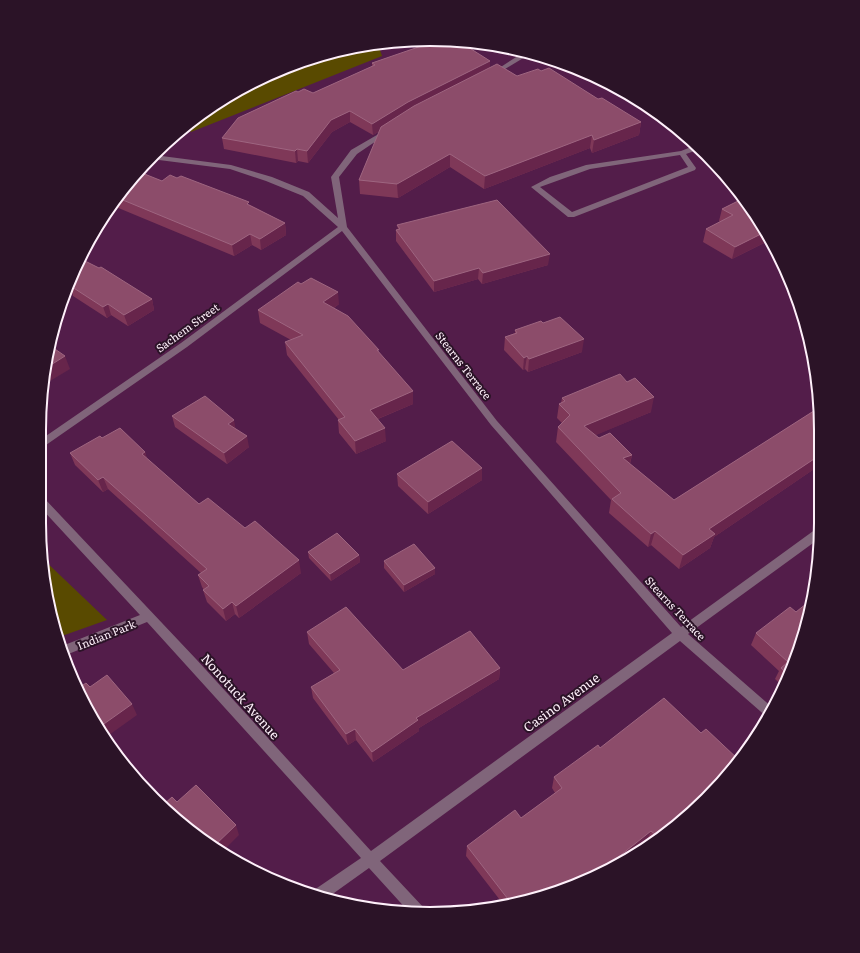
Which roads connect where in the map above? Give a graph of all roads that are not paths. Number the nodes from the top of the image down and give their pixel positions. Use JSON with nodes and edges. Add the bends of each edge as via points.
{"nodes":[{"id":1,"x":521,"y":57,"type":"edge"},
{"id":2,"x":485,"y":79,"type":"edge"},
{"id":3,"x":398,"y":124,"type":"edge"},
{"id":4,"x":692,"y":149,"type":"edge"},
{"id":5,"x":682,"y":153,"type":"junction"},
{"id":6,"x":158,"y":158,"type":"edge"},
{"id":7,"x":343,"y":227,"type":"junction"},
{"id":8,"x":46,"y":440,"type":"edge"},
{"id":9,"x":46,"y":507,"type":"edge"},
{"id":10,"x":813,"y":537,"type":"edge"},
{"id":11,"x":148,"y":616,"type":"junction"},
{"id":12,"x":680,"y":633,"type":"junction"},
{"id":13,"x":67,"y":650,"type":"edge"},
{"id":14,"x":766,"y":709,"type":"edge"},
{"id":15,"x":370,"y":860,"type":"junction"},
{"id":16,"x":324,"y":892,"type":"edge"},
{"id":17,"x":413,"y":906,"type":"edge"}],
"edges":[{"from":1,"to":2,"type":"street"},
{"from":3,"to":7,"type":"street","name":"Stearns Terrace","via":[[354,152],[335,176]]},
{"from":4,"to":5,"type":"street"},
{"from":5,"to":5,"type":"street","via":[[589,167],[535,187],[571,215],[692,168]]},
{"from":6,"to":7,"type":"street","via":[[231,167],[269,179],[306,194]]},
{"from":7,"to":8,"type":"street","name":"Sachem Street","via":[[184,345]]},
{"from":7,"to":12,"type":"street","name":"Stearns Terrace","via":[[494,423]]},
{"from":9,"to":11,"type":"street","name":"Nonotuck Avenue"},
{"from":10,"to":12,"type":"street","name":"Casino Avenue"},
{"from":11,"to":13,"type":"street","name":"Indian Park"},
{"from":11,"to":15,"type":"street","name":"Nonotuck Avenue"},
{"from":12,"to":14,"type":"street","name":"Stearns Terrace"},
{"from":12,"to":15,"type":"street","name":"Casino Avenue"},
{"from":15,"to":16,"type":"street","name":"Casino Avenue"},
{"from":15,"to":17,"type":"street","name":"Nonotuck Avenue"}]}
